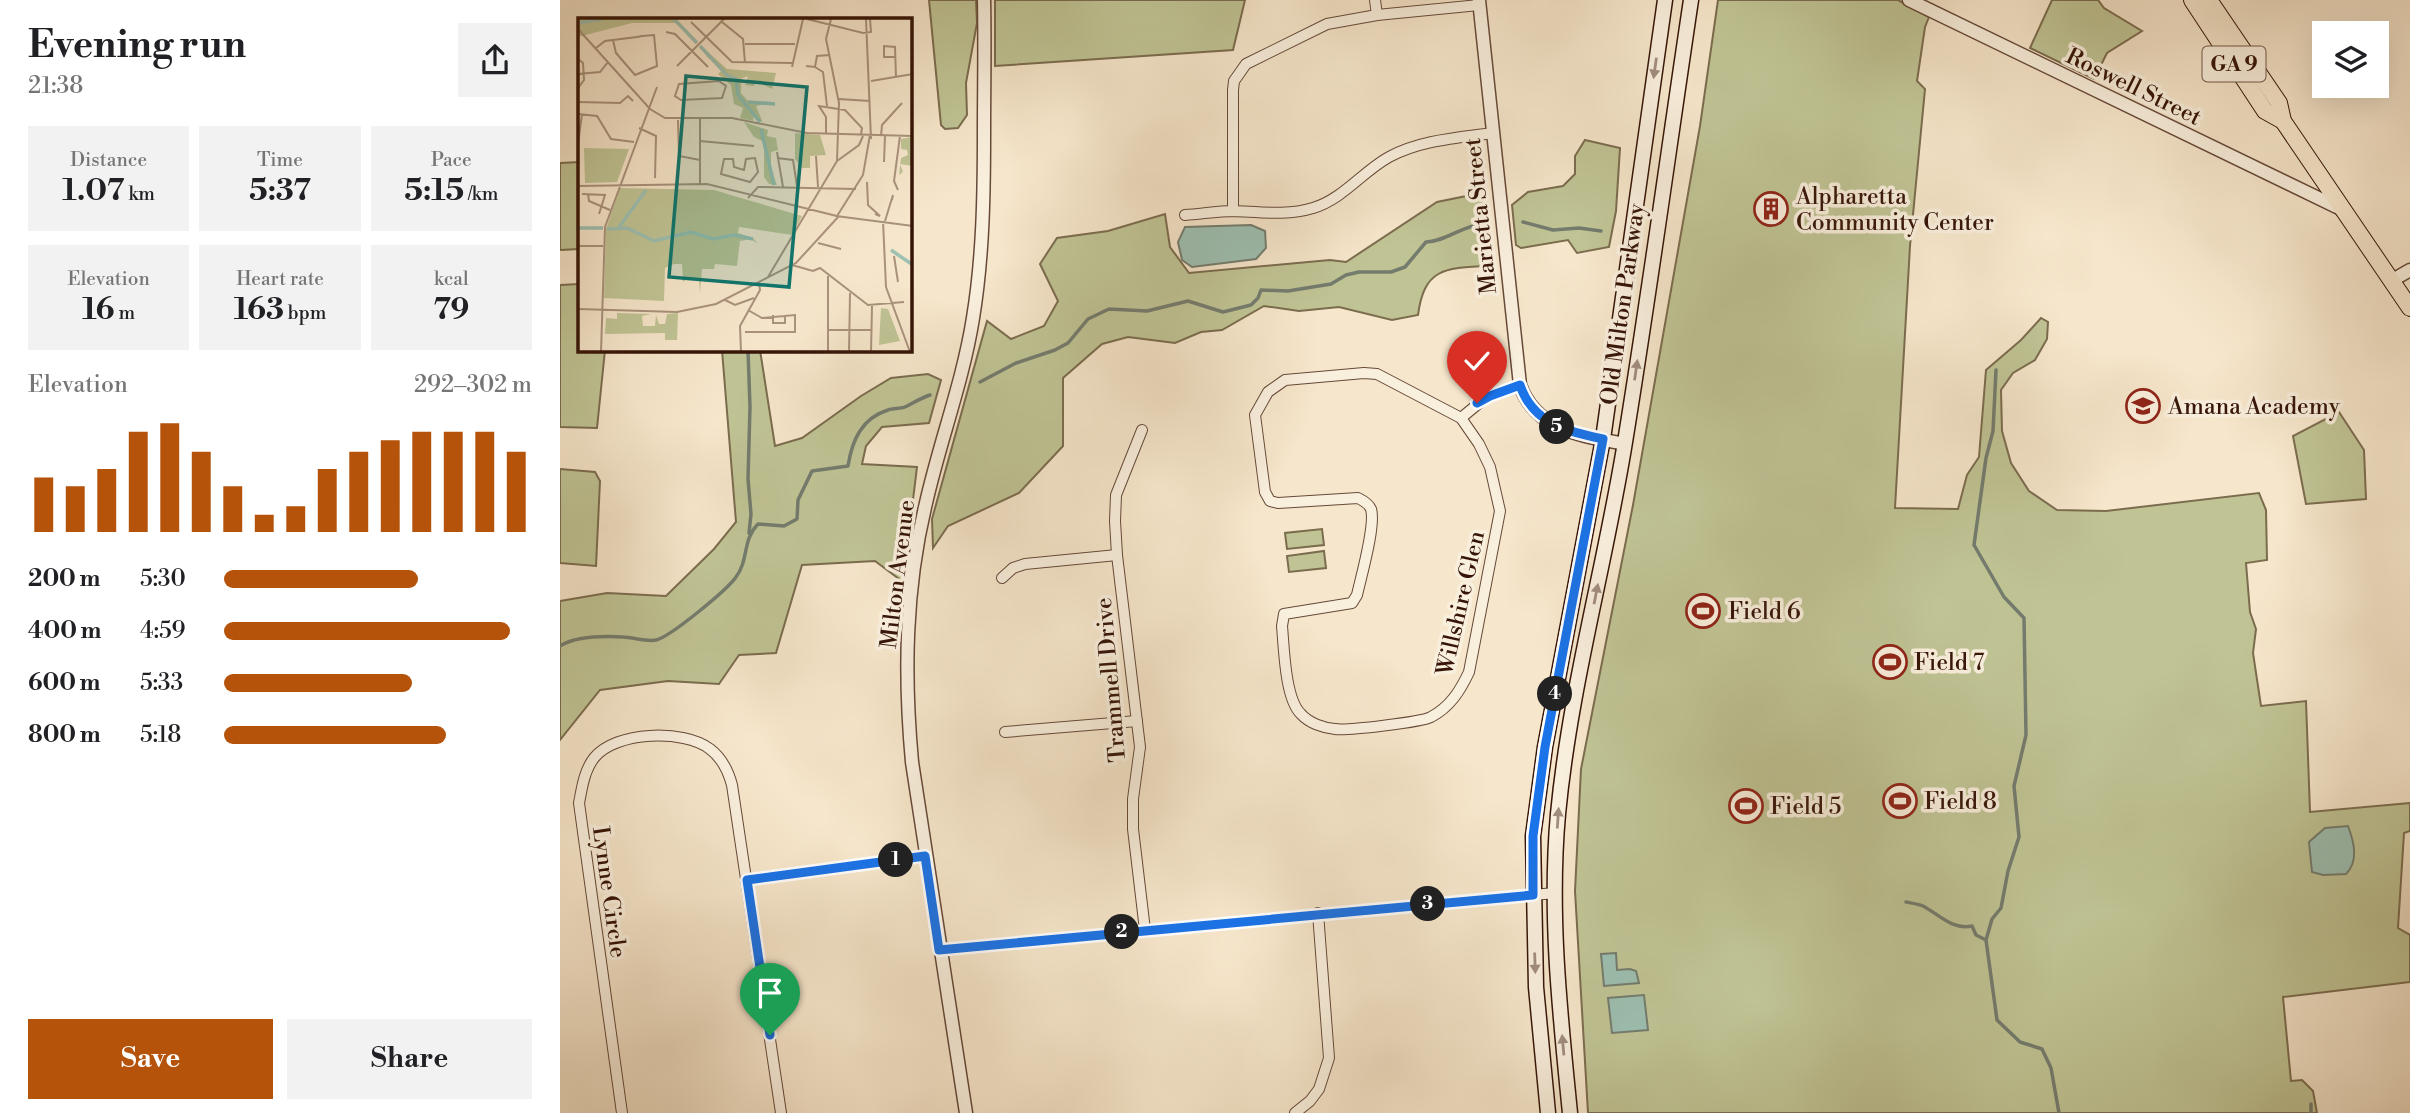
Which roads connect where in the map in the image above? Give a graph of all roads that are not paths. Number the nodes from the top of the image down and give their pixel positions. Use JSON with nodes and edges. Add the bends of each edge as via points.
{"nodes":[{"id":1,"x":984,"y":0,"type":"edge"},
{"id":2,"x":1375,"y":0,"type":"edge"},
{"id":3,"x":1664,"y":0,"type":"edge"},
{"id":4,"x":1691,"y":0,"type":"edge"},
{"id":5,"x":1909,"y":0,"type":"edge"},
{"id":6,"x":2192,"y":0,"type":"edge"},
{"id":7,"x":2209,"y":0,"type":"edge"},
{"id":8,"x":1479,"y":3,"type":"edge"},
{"id":9,"x":1377,"y":15,"type":"junction"},
{"id":10,"x":2283,"y":121,"type":"junction"},
{"id":11,"x":1493,"y":134,"type":"junction"},
{"id":12,"x":2341,"y":209,"type":"junction"},
{"id":13,"x":1233,"y":211,"type":"junction"},
{"id":14,"x":1185,"y":215,"type":"dead end"},
{"id":15,"x":2410,"y":270,"type":"edge"},
{"id":16,"x":2391,"y":281,"type":"junction"},
{"id":17,"x":2410,"y":308,"type":"edge"},
{"id":18,"x":1520,"y":385,"type":"junction"},
{"id":19,"x":1461,"y":418,"type":"junction"},
{"id":20,"x":1142,"y":430,"type":"dead end"},
{"id":21,"x":1603,"y":439,"type":"junction"},
{"id":22,"x":1625,"y":444,"type":"junction"},
{"id":23,"x":1117,"y":555,"type":"junction"},
{"id":24,"x":1002,"y":578,"type":"dead end"},
{"id":25,"x":1137,"y":721,"type":"junction"},
{"id":26,"x":1005,"y":732,"type":"dead end"},
{"id":27,"x":925,"y":856,"type":"junction"},
{"id":28,"x":747,"y":880,"type":"junction"},
{"id":29,"x":1555,"y":893,"type":"junction"},
{"id":30,"x":1533,"y":895,"type":"junction"},
{"id":31,"x":1318,"y":913,"type":"junction"},
{"id":32,"x":1145,"y":930,"type":"junction"},
{"id":33,"x":939,"y":950,"type":"junction"},
{"id":34,"x":622,"y":1113,"type":"edge"},
{"id":35,"x":781,"y":1113,"type":"edge"},
{"id":36,"x":966,"y":1113,"type":"edge"},
{"id":37,"x":1295,"y":1113,"type":"edge"},
{"id":38,"x":1548,"y":1113,"type":"edge"},
{"id":39,"x":1570,"y":1113,"type":"edge"}],
"edges":[{"from":1,"to":27,"type":"street","name":"Milton Avenue","via":[[984,224],[979,275],[965,364],[925,506],[909,601],[907,715]]},
{"from":2,"to":9,"type":"street"},
{"from":3,"to":21,"type":"main road","name":"Old Milton Parkway","one_way":true},
{"from":22,"to":4,"type":"main road","name":"Old Milton Parkway","one_way":true},
{"from":5,"to":12,"type":"street","name":"Roswell Street"},
{"from":6,"to":10,"type":"highway","number":"GA 9","via":[[2265,111]]},
{"from":7,"to":10,"type":"highway","number":"GA 9","via":[[2278,103]]},
{"from":8,"to":9,"type":"street"},
{"from":8,"to":11,"type":"street","name":"Marietta Street"},
{"from":9,"to":13,"type":"street","via":[[1327,24],[1241,69],[1233,90]]},
{"from":10,"to":12,"type":"highway","number":"GA 9"},
{"from":11,"to":13,"type":"street","via":[[1437,140],[1403,151],[1313,208],[1263,214]]},
{"from":11,"to":18,"type":"street","name":"Marietta Street"},
{"from":12,"to":16,"type":"highway","number":"GA 9"},
{"from":13,"to":14,"type":"street"},
{"from":15,"to":16,"type":"street"},
{"from":16,"to":17,"type":"highway","number":"GA 9"},
{"from":18,"to":19,"type":"street","via":[[1484,399]]},
{"from":18,"to":21,"type":"street","name":"Marietta Street","via":[[1529,404],[1548,422]]},
{"from":19,"to":19,"type":"street","name":"Willshire Glen","via":[[1490,467],[1500,511],[1469,672],[1448,705],[1429,718],[1337,730],[1316,724],[1300,714],[1291,699],[1284,614],[1352,603],[1372,523],[1371,509],[1358,498],[1270,501],[1255,415],[1260,403],[1285,380],[1377,374]]},
{"from":20,"to":23,"type":"street","name":"Trammell Drive","via":[[1116,495]]},
{"from":21,"to":22,"type":"street","name":"Marietta Street"},
{"from":21,"to":30,"type":"main road","name":"Old Milton Parkway","via":[[1545,747],[1533,836]]},
{"from":29,"to":22,"type":"main road","name":"Old Milton Parkway","one_way":true,"via":[[1568,729]]},
{"from":23,"to":24,"type":"street","via":[[1025,564]]},
{"from":23,"to":25,"type":"street","name":"Trammell Drive"},
{"from":25,"to":26,"type":"street"},
{"from":25,"to":32,"type":"street","name":"Trammell Drive","via":[[1140,754],[1133,829]]},
{"from":27,"to":28,"type":"street"},
{"from":27,"to":33,"type":"street","name":"Milton Avenue"},
{"from":28,"to":34,"type":"street","name":"Lynne Circle","via":[[732,785],[719,756],[708,747],[679,736],[631,738],[605,747],[593,759],[583,779],[580,820]]},
{"from":28,"to":35,"type":"street","name":"Lynne Circle"},
{"from":29,"to":30,"type":"street"},
{"from":39,"to":29,"type":"main road","name":"Old Milton Parkway","one_way":true,"via":[[1555,958]]},
{"from":30,"to":31,"type":"street"},
{"from":30,"to":38,"type":"main road","name":"Old Milton Parkway","one_way":true},
{"from":31,"to":32,"type":"street"},
{"from":31,"to":37,"type":"street","via":[[1329,1058],[1319,1089]]},
{"from":32,"to":33,"type":"street"},
{"from":33,"to":36,"type":"street","name":"Milton Avenue"}]}
